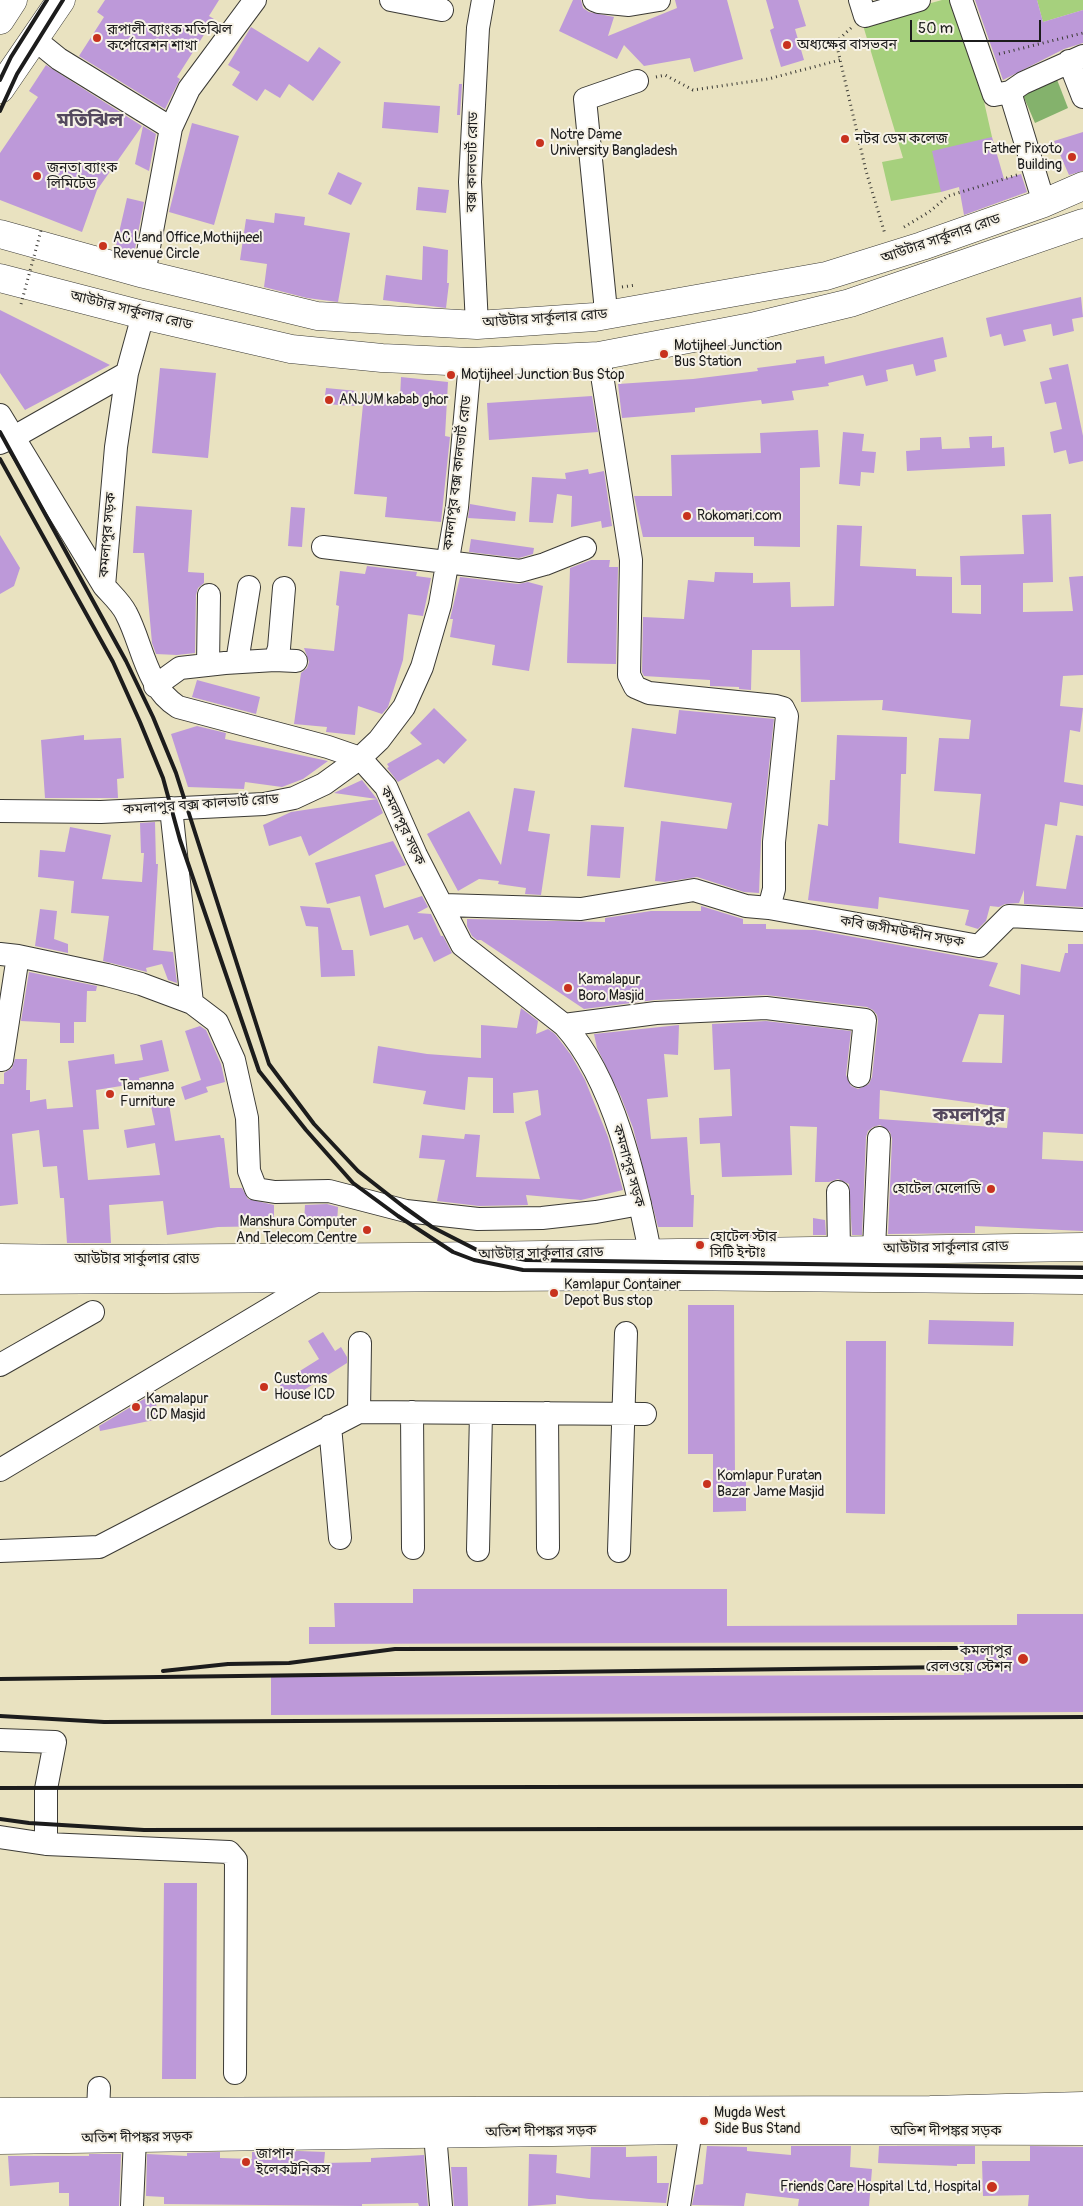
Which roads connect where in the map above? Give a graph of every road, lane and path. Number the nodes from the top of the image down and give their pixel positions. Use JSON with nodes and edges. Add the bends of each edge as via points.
{"nodes":[{"id":1,"x":61,"y":0,"type":"edge"},
{"id":2,"x":255,"y":0,"type":"edge"},
{"id":3,"x":391,"y":0,"type":"edge"},
{"id":4,"x":483,"y":0,"type":"edge"},
{"id":5,"x":594,"y":0,"type":"edge"},
{"id":6,"x":659,"y":0,"type":"edge"},
{"id":7,"x":919,"y":0,"type":"edge"},
{"id":8,"x":961,"y":0,"type":"edge"},
{"id":9,"x":862,"y":8,"type":"edge"},
{"id":10,"x":442,"y":10,"type":"dead end"},
{"id":11,"x":1083,"y":33,"type":"edge"},
{"id":12,"x":33,"y":38,"type":"junction"},
{"id":13,"x":993,"y":55,"type":"dead end"},
{"id":14,"x":1076,"y":58,"type":"edge"},
{"id":15,"x":840,"y":60,"type":"junction"},
{"id":16,"x":637,"y":81,"type":"joint"},
{"id":17,"x":0,"y":88,"type":"edge"},
{"id":18,"x":1010,"y":92,"type":"junction"},
{"id":19,"x":1083,"y":97,"type":"edge"},
{"id":20,"x":171,"y":128,"type":"junction"},
{"id":21,"x":1034,"y":170,"type":"junction"},
{"id":22,"x":1083,"y":186,"type":"edge"},
{"id":23,"x":1044,"y":203,"type":"junction"},
{"id":24,"x":1083,"y":223,"type":"edge"},
{"id":25,"x":42,"y":227,"type":"dead end"},
{"id":26,"x":900,"y":229,"type":"dead end"},
{"id":27,"x":893,"y":233,"type":"dead end"},
{"id":28,"x":0,"y":234,"type":"edge"},
{"id":29,"x":144,"y":274,"type":"junction"},
{"id":30,"x":0,"y":278,"type":"edge"},
{"id":31,"x":640,"y":285,"type":"dead end"},
{"id":32,"x":604,"y":289,"type":"junction"},
{"id":33,"x":21,"y":304,"type":"dead end"},
{"id":34,"x":143,"y":315,"type":"junction"},
{"id":35,"x":604,"y":316,"type":"junction"},
{"id":36,"x":477,"y":325,"type":"junction"},
{"id":37,"x":599,"y":356,"type":"junction"},
{"id":38,"x":470,"y":362,"type":"junction"},
{"id":39,"x":127,"y":373,"type":"junction"},
{"id":40,"x":0,"y":415,"type":"edge"},
{"id":41,"x":7,"y":440,"type":"edge"},
{"id":42,"x":323,"y":547,"type":"dead end"},
{"id":43,"x":585,"y":548,"type":"dead end"},
{"id":44,"x":448,"y":563,"type":"junction"},
{"id":45,"x":104,"y":586,"type":"junction"},
{"id":46,"x":249,"y":586,"type":"dead end"},
{"id":47,"x":284,"y":588,"type":"dead end"},
{"id":48,"x":209,"y":594,"type":"dead end"},
{"id":49,"x":237,"y":662,"type":"junction"},
{"id":50,"x":208,"y":665,"type":"junction"},
{"id":51,"x":155,"y":686,"type":"junction"},
{"id":52,"x":360,"y":758,"type":"junction"},
{"id":53,"x":171,"y":808,"type":"junction"},
{"id":54,"x":0,"y":811,"type":"edge"},
{"id":55,"x":443,"y":905,"type":"junction"},
{"id":56,"x":769,"y":908,"type":"junction"},
{"id":57,"x":1083,"y":920,"type":"edge"},
{"id":58,"x":9,"y":955,"type":"edge"},
{"id":59,"x":192,"y":1003,"type":"junction"},
{"id":60,"x":564,"y":1025,"type":"junction"},
{"id":61,"x":0,"y":1060,"type":"edge"},
{"id":62,"x":859,"y":1076,"type":"dead end"},
{"id":63,"x":879,"y":1138,"type":"dead end"},
{"id":64,"x":838,"y":1192,"type":"dead end"},
{"id":65,"x":640,"y":1204,"type":"junction"},
{"id":66,"x":1083,"y":1247,"type":"edge"},
{"id":67,"x":874,"y":1249,"type":"junction"},
{"id":68,"x":839,"y":1250,"type":"junction"},
{"id":69,"x":650,"y":1252,"type":"junction"},
{"id":70,"x":0,"y":1258,"type":"edge"},
{"id":71,"x":319,"y":1279,"type":"junction"},
{"id":72,"x":0,"y":1280,"type":"edge"},
{"id":73,"x":1083,"y":1280,"type":"edge"},
{"id":74,"x":93,"y":1312,"type":"dead end"},
{"id":75,"x":626,"y":1333,"type":"dead end"},
{"id":76,"x":360,"y":1343,"type":"dead end"},
{"id":77,"x":0,"y":1365,"type":"edge"},
{"id":78,"x":359,"y":1412,"type":"junction"},
{"id":79,"x":412,"y":1412,"type":"junction"},
{"id":80,"x":481,"y":1413,"type":"junction"},
{"id":81,"x":547,"y":1413,"type":"junction"},
{"id":82,"x":634,"y":1414,"type":"junction"},
{"id":83,"x":330,"y":1426,"type":"junction"},
{"id":84,"x":0,"y":1470,"type":"edge"},
{"id":85,"x":340,"y":1538,"type":"dead end"},
{"id":86,"x":412,"y":1548,"type":"dead end"},
{"id":87,"x":548,"y":1548,"type":"dead end"},
{"id":88,"x":478,"y":1550,"type":"dead end"},
{"id":89,"x":0,"y":1551,"type":"edge"},
{"id":90,"x":619,"y":1551,"type":"dead end"},
{"id":91,"x":0,"y":1740,"type":"edge"},
{"id":92,"x":0,"y":1837,"type":"edge"},
{"id":93,"x":46,"y":1844,"type":"junction"},
{"id":94,"x":235,"y":2073,"type":"dead end"},
{"id":95,"x":98,"y":2100,"type":"junction"},
{"id":96,"x":1083,"y":2106,"type":"edge"},
{"id":97,"x":0,"y":2112,"type":"edge"},
{"id":98,"x":691,"y":2130,"type":"junction"},
{"id":99,"x":1083,"y":2131,"type":"edge"},
{"id":100,"x":436,"y":2134,"type":"junction"},
{"id":101,"x":135,"y":2138,"type":"junction"},
{"id":102,"x":97,"y":2139,"type":"junction"},
{"id":103,"x":0,"y":2140,"type":"edge"},
{"id":104,"x":132,"y":2206,"type":"edge"},
{"id":105,"x":441,"y":2206,"type":"edge"},
{"id":106,"x":679,"y":2206,"type":"edge"}],
"edges":[{"from":1,"to":12,"type":"main road"},
{"from":2,"to":20,"type":"street","via":[[189,89]]},
{"from":3,"to":10,"type":"street"},
{"from":4,"to":36,"type":"street","name":"বক্স কালভার্ট রোড","via":[[478,28],[470,182]]},
{"from":5,"to":6,"type":"street","via":[[629,5]]},
{"from":7,"to":9,"type":"street"},
{"from":8,"to":18,"type":"street","via":[[994,95]]},
{"from":9,"to":15,"type":"path","via":[[836,42]]},
{"from":11,"to":13,"type":"path"},
{"from":12,"to":17,"type":"main road"},
{"from":12,"to":20,"type":"street","via":[[58,59]]},
{"from":14,"to":18,"type":"street"},
{"from":14,"to":19,"type":"street"},
{"from":15,"to":16,"type":"path","via":[[723,87],[693,90],[665,75]]},
{"from":15,"to":27,"type":"path","via":[[866,170],[886,237]]},
{"from":16,"to":32,"type":"street","via":[[585,99]]},
{"from":18,"to":21,"type":"street"},
{"from":20,"to":29,"type":"street"},
{"from":21,"to":23,"type":"street"},
{"from":21,"to":26,"type":"path","via":[[948,196]]},
{"from":22,"to":23,"type":"main road","name":"আউটার সার্কুলার রোড"},
{"from":23,"to":35,"type":"main road","name":"আউটার সার্কুলার রোড","via":[[826,276]]},
{"from":24,"to":37,"type":"main road","name":"আউটার সার্কুলার রোড","via":[[850,303],[751,328]]},
{"from":25,"to":33,"type":"path","bridge":true},
{"from":28,"to":29,"type":"main road","name":"আউটার সার্কুলার রোড"},
{"from":29,"to":36,"type":"main road","name":"আউটার সার্কুলার রোড","via":[[317,316]]},
{"from":30,"to":34,"type":"main road","name":"আউটার সার্কুলার রোড"},
{"from":31,"to":32,"type":"path"},
{"from":32,"to":35,"type":"street"},
{"from":34,"to":38,"type":"main road","name":"আউটার সার্কুলার রোড","via":[[291,349]]},
{"from":34,"to":39,"type":"street","name":"কমলাপুর সড়ক"},
{"from":35,"to":36,"type":"main road","name":"আউটার সার্কুলার রোড"},
{"from":37,"to":38,"type":"main road","name":"আউটার সার্কুলার রোড"},
{"from":37,"to":56,"type":"street","via":[[631,560],[629,674],[635,687],[649,693],[776,706],[783,708],[787,716],[774,842],[774,889]]},
{"from":38,"to":44,"type":"street","name":"কমলাপুর বক্স কালভার্ট রোড","via":[[457,507]]},
{"from":39,"to":41,"type":"street"},
{"from":39,"to":45,"type":"street","name":"কমলাপুর সড়ক","via":[[116,447]]},
{"from":40,"to":41,"type":"street"},
{"from":41,"to":45,"type":"street"},
{"from":42,"to":44,"type":"street"},
{"from":43,"to":44,"type":"street","via":[[520,571]]},
{"from":44,"to":52,"type":"street","name":"কমলাপুর বক্স কালভার্ট রোড","via":[[422,667],[404,707],[379,740]]},
{"from":45,"to":51,"type":"street","name":"কমলাপুর সড়ক","via":[[126,612]]},
{"from":46,"to":49,"type":"street"},
{"from":47,"to":49,"type":"street","via":[[279,648],[286,661]]},
{"from":48,"to":50,"type":"street"},
{"from":49,"to":50,"type":"street"},
{"from":50,"to":51,"type":"street","via":[[180,668]]},
{"from":51,"to":52,"type":"street","name":"কমলাপুর সড়ক","via":[[165,699],[178,707]]},
{"from":52,"to":53,"type":"street","name":"কমলাপুর বক্স কালভার্ট রোড","via":[[324,784],[294,798],[264,804]]},
{"from":52,"to":55,"type":"street","name":"কমলাপুর সড়ক","via":[[386,787],[416,855]]},
{"from":53,"to":54,"type":"street","name":"কমলাপুর বক্স কালভার্ট রোড","via":[[102,812]]},
{"from":53,"to":59,"type":"street"},
{"from":55,"to":56,"type":"street","via":[[581,908],[694,890],[746,906]]},
{"from":55,"to":60,"type":"street","name":"কমলাপুর সড়ক","via":[[462,944]]},
{"from":56,"to":57,"type":"street","name":"কবি জসীমউদ্দীন সড়ক","via":[[979,946],[1008,916]]},
{"from":58,"to":59,"type":"street","via":[[107,975]]},
{"from":58,"to":61,"type":"street"},
{"from":59,"to":65,"type":"street","via":[[217,1022],[234,1060],[247,1118],[249,1171],[256,1189],[276,1192],[329,1190],[406,1211],[478,1219],[542,1218]]},
{"from":60,"to":62,"type":"street","via":[[656,1013],[766,1008],[865,1020]]},
{"from":60,"to":65,"type":"street","name":"কমলাপুর সড়ক","via":[[575,1037],[613,1112]]},
{"from":63,"to":67,"type":"street"},
{"from":64,"to":68,"type":"street"},
{"from":65,"to":69,"type":"street","name":"কমলাপুর সড়ক"},
{"from":66,"to":67,"type":"main road","name":"আউটার সার্কুলার রোড"},
{"from":67,"to":68,"type":"main road","name":"আউটার সার্কুলার রোড"},
{"from":68,"to":69,"type":"main road","name":"আউটার সার্কুলার রোড"},
{"from":69,"to":70,"type":"main road","name":"আউটার সার্কুলার রোড","via":[[408,1257]]},
{"from":71,"to":72,"type":"main road","name":"আউটার সার্কুলার রোড"},
{"from":71,"to":73,"type":"main road","name":"আউটার সার্কুলার রোড","via":[[673,1276]]},
{"from":71,"to":84,"type":"street"},
{"from":74,"to":77,"type":"street"},
{"from":75,"to":82,"type":"street"},
{"from":76,"to":78,"type":"street"},
{"from":78,"to":79,"type":"street"},
{"from":78,"to":83,"type":"street"},
{"from":79,"to":80,"type":"street"},
{"from":79,"to":86,"type":"street"},
{"from":80,"to":81,"type":"street"},
{"from":80,"to":88,"type":"street"},
{"from":81,"to":82,"type":"street"},
{"from":81,"to":87,"type":"street"},
{"from":82,"to":90,"type":"street"},
{"from":83,"to":85,"type":"street"},
{"from":83,"to":89,"type":"street","via":[[99,1547]]},
{"from":91,"to":93,"type":"street","via":[[55,1742],[46,1789]]},
{"from":92,"to":93,"type":"street"},
{"from":93,"to":94,"type":"street","via":[[230,1852],[236,1860]]},
{"from":95,"to":96,"type":"main road","name":"অতিশ দীপঙ্কর সড়ক","via":[[930,2110]]},
{"from":95,"to":97,"type":"main road","name":"অতিশ দীপঙ্কর সড়ক"},
{"from":95,"to":102,"type":"main road"},
{"from":98,"to":99,"type":"main road","name":"অতিশ দীপঙ্কর সড়ক"},
{"from":98,"to":100,"type":"main road","name":"অতিশ দীপঙ্কর সড়ক"},
{"from":98,"to":106,"type":"street"},
{"from":100,"to":101,"type":"main road","name":"অতিশ দীপঙ্কর সড়ক"},
{"from":100,"to":105,"type":"street"},
{"from":101,"to":102,"type":"main road","name":"অতিশ দীপঙ্কর সড়ক"},
{"from":101,"to":104,"type":"street"},
{"from":102,"to":103,"type":"main road","name":"অতিশ দীপঙ্কর সড়ক"}]}
